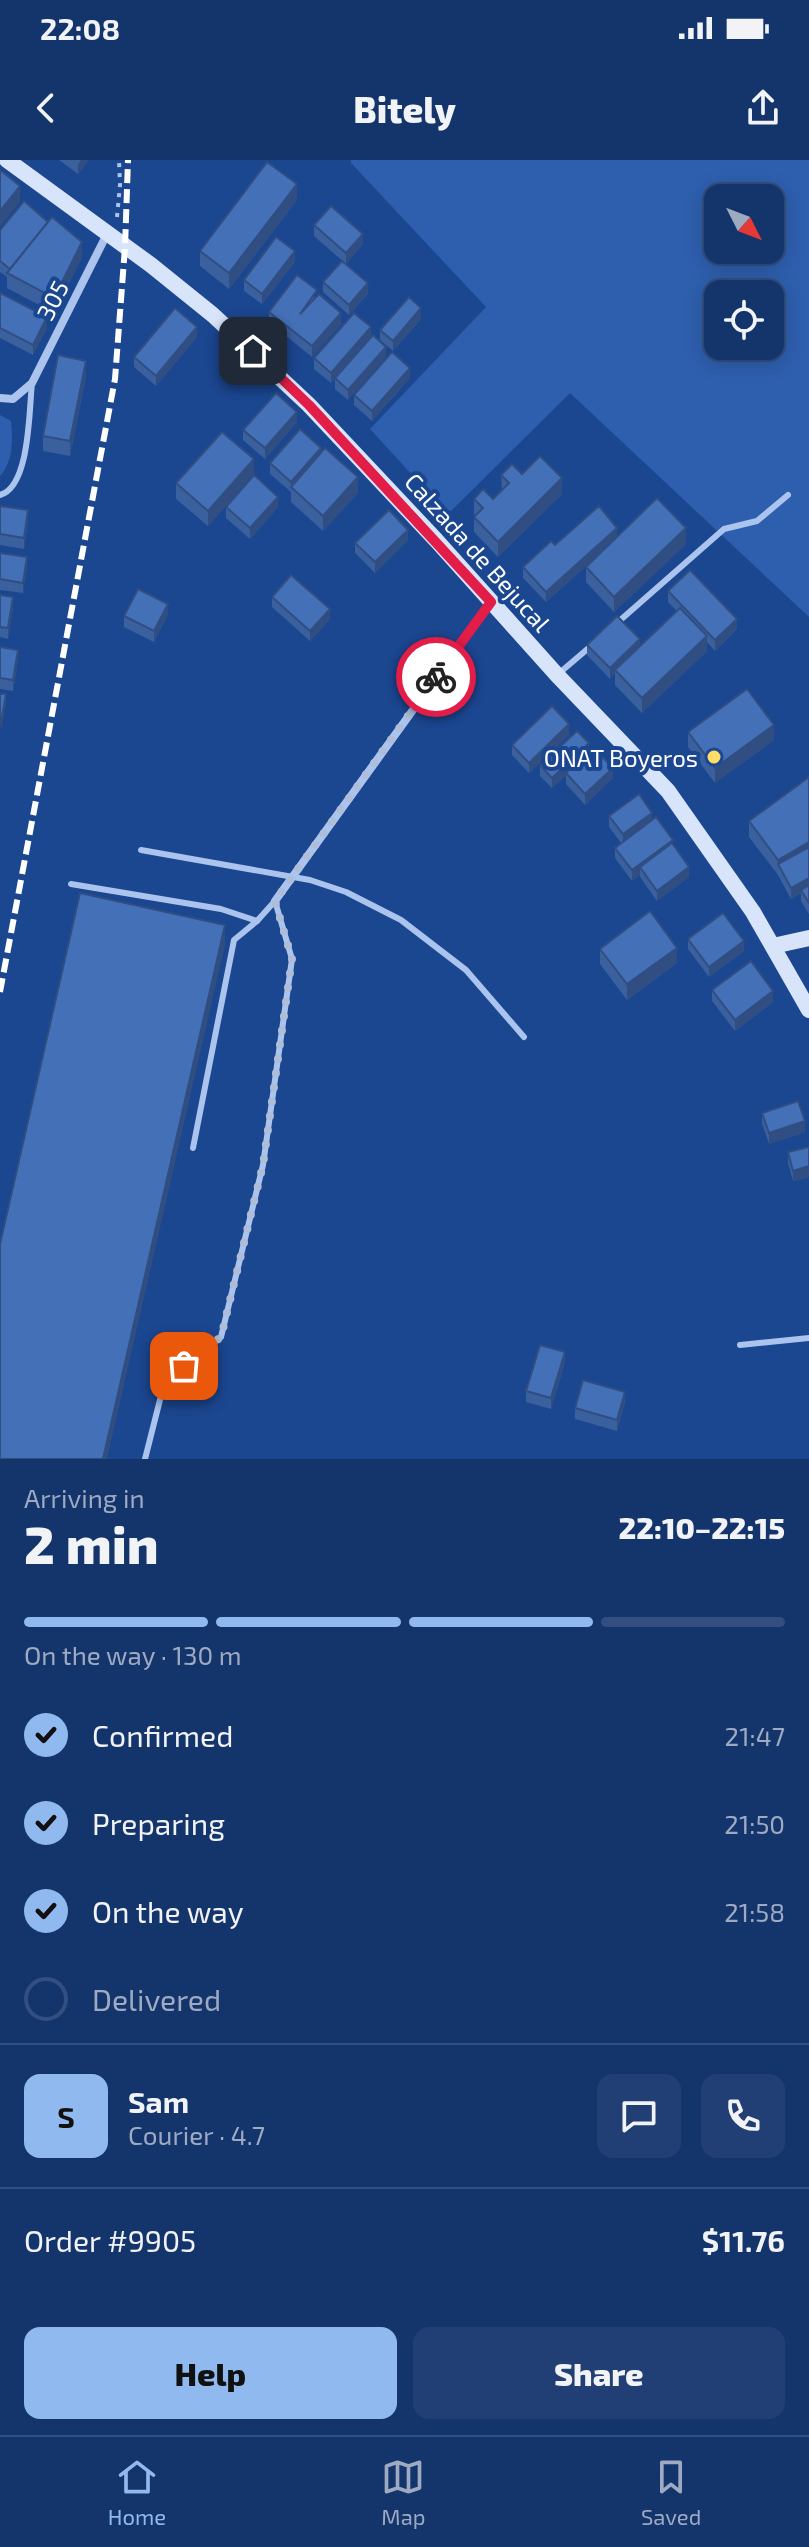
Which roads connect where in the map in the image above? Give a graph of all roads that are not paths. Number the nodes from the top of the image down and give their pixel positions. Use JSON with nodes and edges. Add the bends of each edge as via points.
{"nodes":[{"id":1,"x":7,"y":160,"type":"edge"},
{"id":2,"x":107,"y":234,"type":"junction"},
{"id":3,"x":32,"y":383,"type":"junction"},
{"id":4,"x":0,"y":398,"type":"edge"},
{"id":5,"x":0,"y":495,"type":"edge"},
{"id":6,"x":788,"y":495,"type":"dead end"},
{"id":7,"x":491,"y":602,"type":"junction"},
{"id":8,"x":605,"y":634,"type":"edge"},
{"id":9,"x":593,"y":644,"type":"edge"},
{"id":10,"x":557,"y":675,"type":"junction"},
{"id":11,"x":141,"y":850,"type":"dead end"},
{"id":12,"x":292,"y":877,"type":"junction"},
{"id":13,"x":71,"y":884,"type":"dead end"},
{"id":14,"x":275,"y":901,"type":"junction"},
{"id":15,"x":257,"y":921,"type":"junction"},
{"id":16,"x":809,"y":938,"type":"edge"},
{"id":17,"x":773,"y":946,"type":"junction"},
{"id":18,"x":809,"y":1010,"type":"edge"},
{"id":19,"x":524,"y":1037,"type":"dead end"},
{"id":20,"x":193,"y":1148,"type":"dead end"},
{"id":21,"x":809,"y":1338,"type":"edge"},
{"id":22,"x":740,"y":1345,"type":"dead end"},
{"id":23,"x":145,"y":1459,"type":"edge"}],
"edges":[{"from":1,"to":2,"type":"main road","name":"Calzada de Bejucal"},
{"from":2,"to":3,"type":"street","name":"305"},
{"from":2,"to":7,"type":"main road","name":"Calzada de Bejucal","via":[[213,315],[300,396]]},
{"from":3,"to":4,"type":"street","via":[[13,399]]},
{"from":3,"to":5,"type":"lane","via":[[22,471],[15,485]]},
{"from":6,"to":8,"type":"lane","via":[[757,521],[724,529]]},
{"from":7,"to":10,"type":"main road","name":"Calzada de Bejucal"},
{"from":7,"to":12,"type":"street"},
{"from":9,"to":10,"type":"lane"},
{"from":10,"to":17,"type":"main road","name":"Calzada de Bejucal","via":[[668,791]]},
{"from":11,"to":12,"type":"lane"},
{"from":12,"to":14,"type":"street"},
{"from":12,"to":19,"type":"lane","via":[[346,892],[401,920],[466,970]]},
{"from":13,"to":15,"type":"lane","via":[[221,909]]},
{"from":14,"to":15,"type":"lane"},
{"from":14,"to":23,"type":"lane","via":[[292,959],[263,1165],[221,1337],[165,1380]]},
{"from":15,"to":20,"type":"lane","via":[[234,940]]},
{"from":16,"to":17,"type":"main road"},
{"from":17,"to":18,"type":"main road","name":"Calzada de Bejucal"},
{"from":21,"to":22,"type":"lane"}]}
